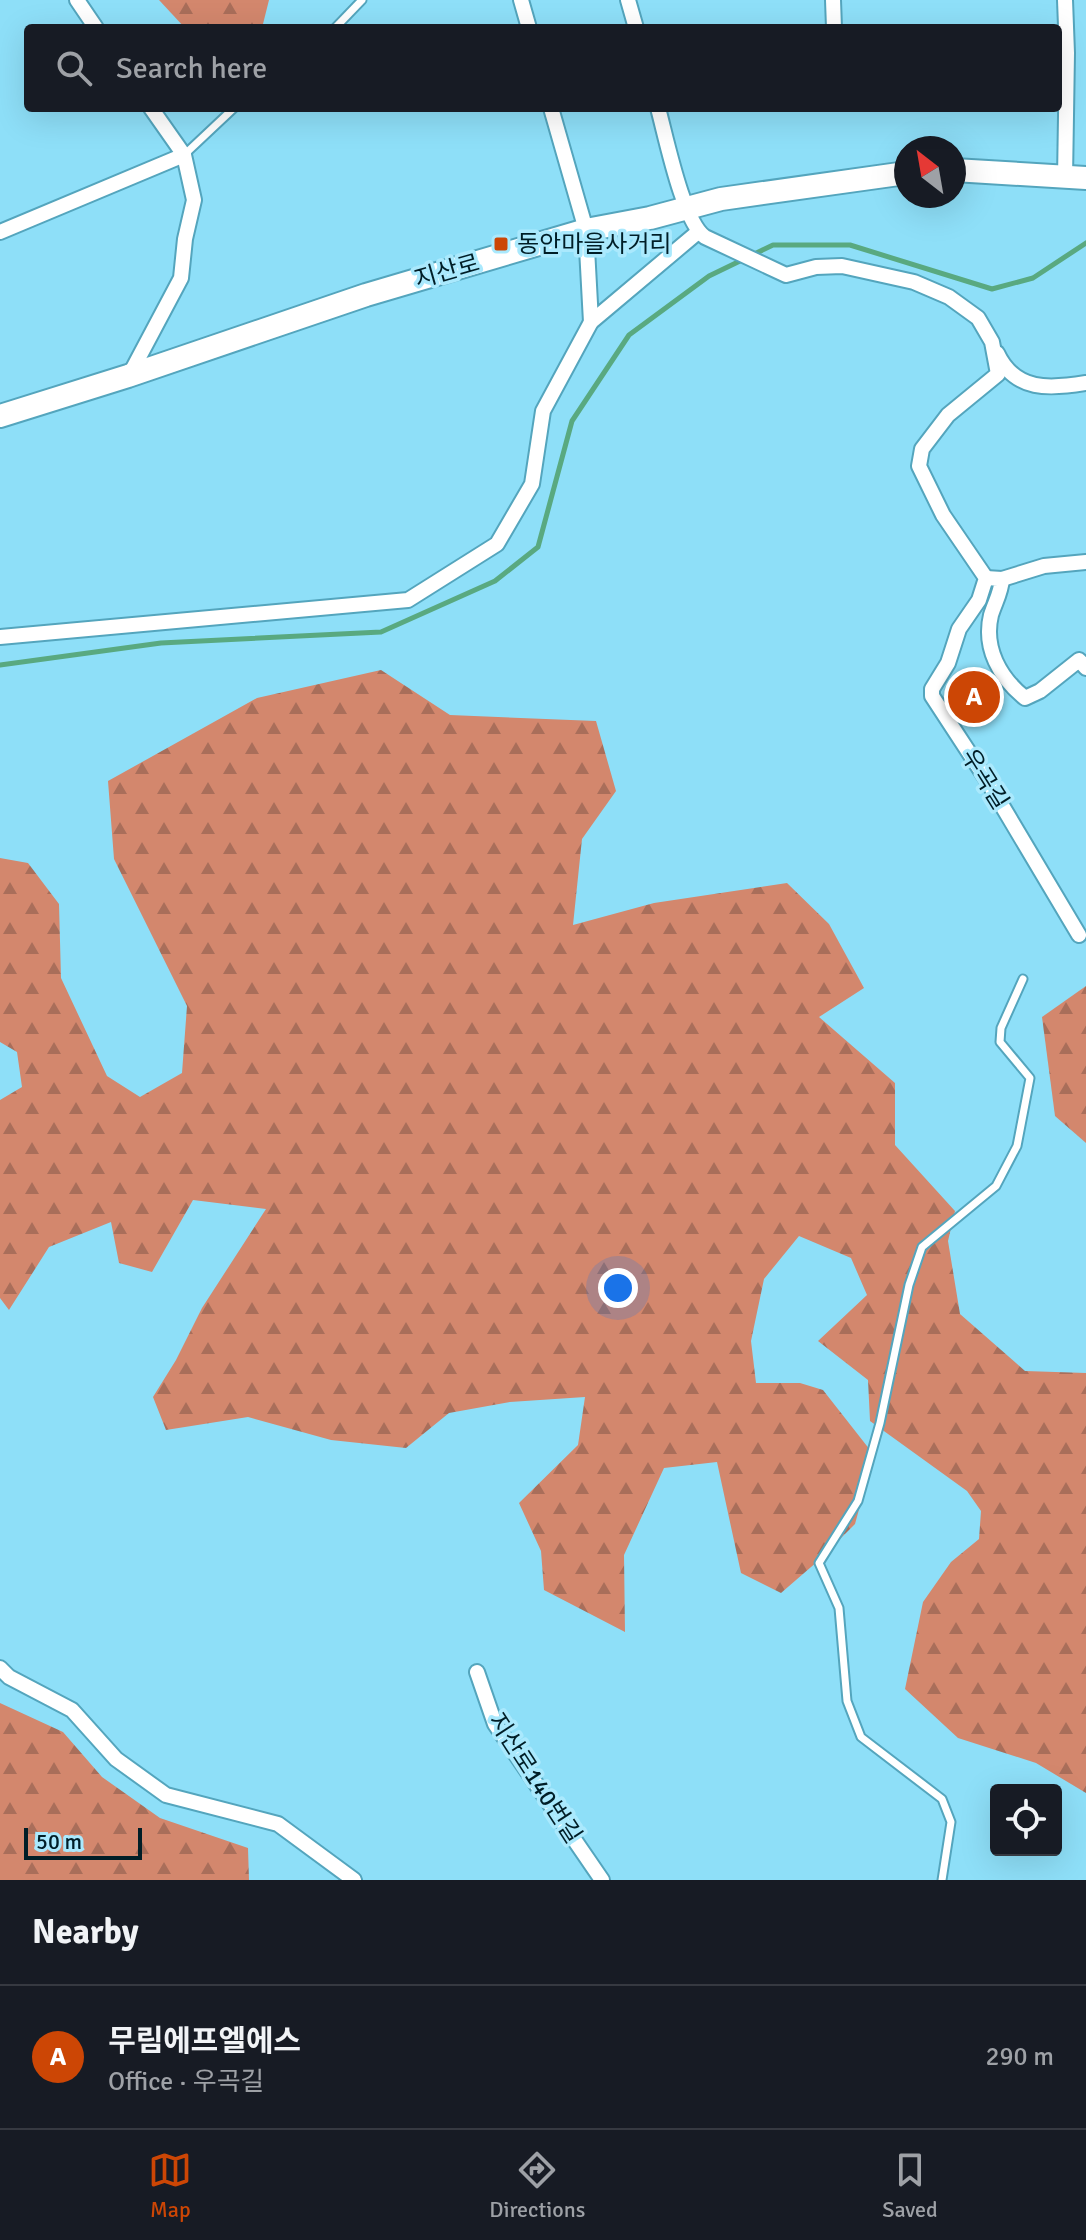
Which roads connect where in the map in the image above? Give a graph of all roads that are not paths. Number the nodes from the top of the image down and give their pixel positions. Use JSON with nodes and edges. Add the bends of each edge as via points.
{"nodes":[{"id":1,"x":77,"y":0,"type":"edge"},
{"id":2,"x":362,"y":0,"type":"edge"},
{"id":3,"x":521,"y":0,"type":"edge"},
{"id":4,"x":628,"y":0,"type":"edge"},
{"id":5,"x":833,"y":0,"type":"edge"},
{"id":6,"x":1065,"y":0,"type":"edge"},
{"id":7,"x":93,"y":24,"type":"edge"},
{"id":8,"x":339,"y":24,"type":"edge"},
{"id":9,"x":528,"y":24,"type":"edge"},
{"id":10,"x":635,"y":24,"type":"edge"},
{"id":11,"x":834,"y":24,"type":"edge"},
{"id":12,"x":1063,"y":53,"type":"edge"},
{"id":13,"x":154,"y":112,"type":"edge"},
{"id":14,"x":230,"y":112,"type":"edge"},
{"id":15,"x":552,"y":112,"type":"edge"},
{"id":16,"x":659,"y":112,"type":"edge"},
{"id":17,"x":184,"y":155,"type":"junction"},
{"id":18,"x":966,"y":171,"type":"edge"},
{"id":19,"x":894,"y":175,"type":"edge"},
{"id":20,"x":1075,"y":178,"type":"edge"},
{"id":21,"x":686,"y":207,"type":"junction"},
{"id":22,"x":586,"y":230,"type":"junction"},
{"id":23,"x":0,"y":232,"type":"edge"},
{"id":24,"x":702,"y":235,"type":"junction"},
{"id":25,"x":591,"y":322,"type":"junction"},
{"id":26,"x":992,"y":342,"type":"junction"},
{"id":27,"x":128,"y":376,"type":"junction"},
{"id":28,"x":1086,"y":383,"type":"edge"},
{"id":29,"x":0,"y":416,"type":"edge"},
{"id":30,"x":1086,"y":562,"type":"edge"},
{"id":31,"x":986,"y":578,"type":"junction"},
{"id":32,"x":1002,"y":579,"type":"junction"},
{"id":33,"x":0,"y":637,"type":"edge"},
{"id":34,"x":1086,"y":668,"type":"edge"},
{"id":35,"x":1079,"y":935,"type":"dead end"},
{"id":36,"x":1023,"y":979,"type":"dead end"},
{"id":37,"x":0,"y":1668,"type":"edge"},
{"id":38,"x":477,"y":1672,"type":"dead end"},
{"id":39,"x":354,"y":1880,"type":"edge"},
{"id":40,"x":602,"y":1880,"type":"edge"},
{"id":41,"x":942,"y":1880,"type":"edge"}],
"edges":[{"from":1,"to":7,"type":"street"},
{"from":2,"to":8,"type":"lane"},
{"from":3,"to":9,"type":"street"},
{"from":4,"to":10,"type":"street"},
{"from":5,"to":11,"type":"street"},
{"from":6,"to":12,"type":"street"},
{"from":12,"to":20,"type":"street"},
{"from":13,"to":17,"type":"street"},
{"from":14,"to":17,"type":"lane"},
{"from":15,"to":22,"type":"street"},
{"from":16,"to":21,"type":"street"},
{"from":17,"to":23,"type":"street"},
{"from":17,"to":27,"type":"street","via":[[194,200],[181,278]]},
{"from":18,"to":20,"type":"main road"},
{"from":19,"to":21,"type":"main road","name":"지산로"},
{"from":21,"to":22,"type":"main road","name":"지산로"},
{"from":21,"to":24,"type":"street"},
{"from":22,"to":25,"type":"street"},
{"from":22,"to":27,"type":"main road","name":"지산로","via":[[366,295]]},
{"from":24,"to":25,"type":"street"},
{"from":24,"to":26,"type":"street","via":[[786,275],[842,266],[914,282],[949,297],[978,318]]},
{"from":25,"to":33,"type":"street","via":[[543,411],[532,484],[497,544],[408,600]]},
{"from":26,"to":28,"type":"street","via":[[1013,377],[1059,387]]},
{"from":26,"to":31,"type":"street","via":[[998,374],[948,415],[922,449],[919,466],[943,515]]},
{"from":27,"to":29,"type":"main road","name":"지산로"},
{"from":30,"to":32,"type":"street","via":[[1044,566]]},
{"from":31,"to":32,"type":"street"},
{"from":31,"to":35,"type":"street","name":"우곡길","via":[[932,696]]},
{"from":32,"to":34,"type":"street","via":[[988,634],[991,652],[1014,689],[1025,698],[1079,660]]},
{"from":36,"to":41,"type":"lane","via":[[1000,1042],[1030,1078],[1017,1146],[996,1186],[922,1247],[858,1501],[819,1563],[839,1608],[847,1701],[861,1737],[942,1799],[951,1822]]},
{"from":37,"to":39,"type":"street","via":[[72,1710],[116,1759],[166,1795],[278,1824]]},
{"from":38,"to":40,"type":"street","name":"지산로140번길","via":[[495,1724]]}]}
